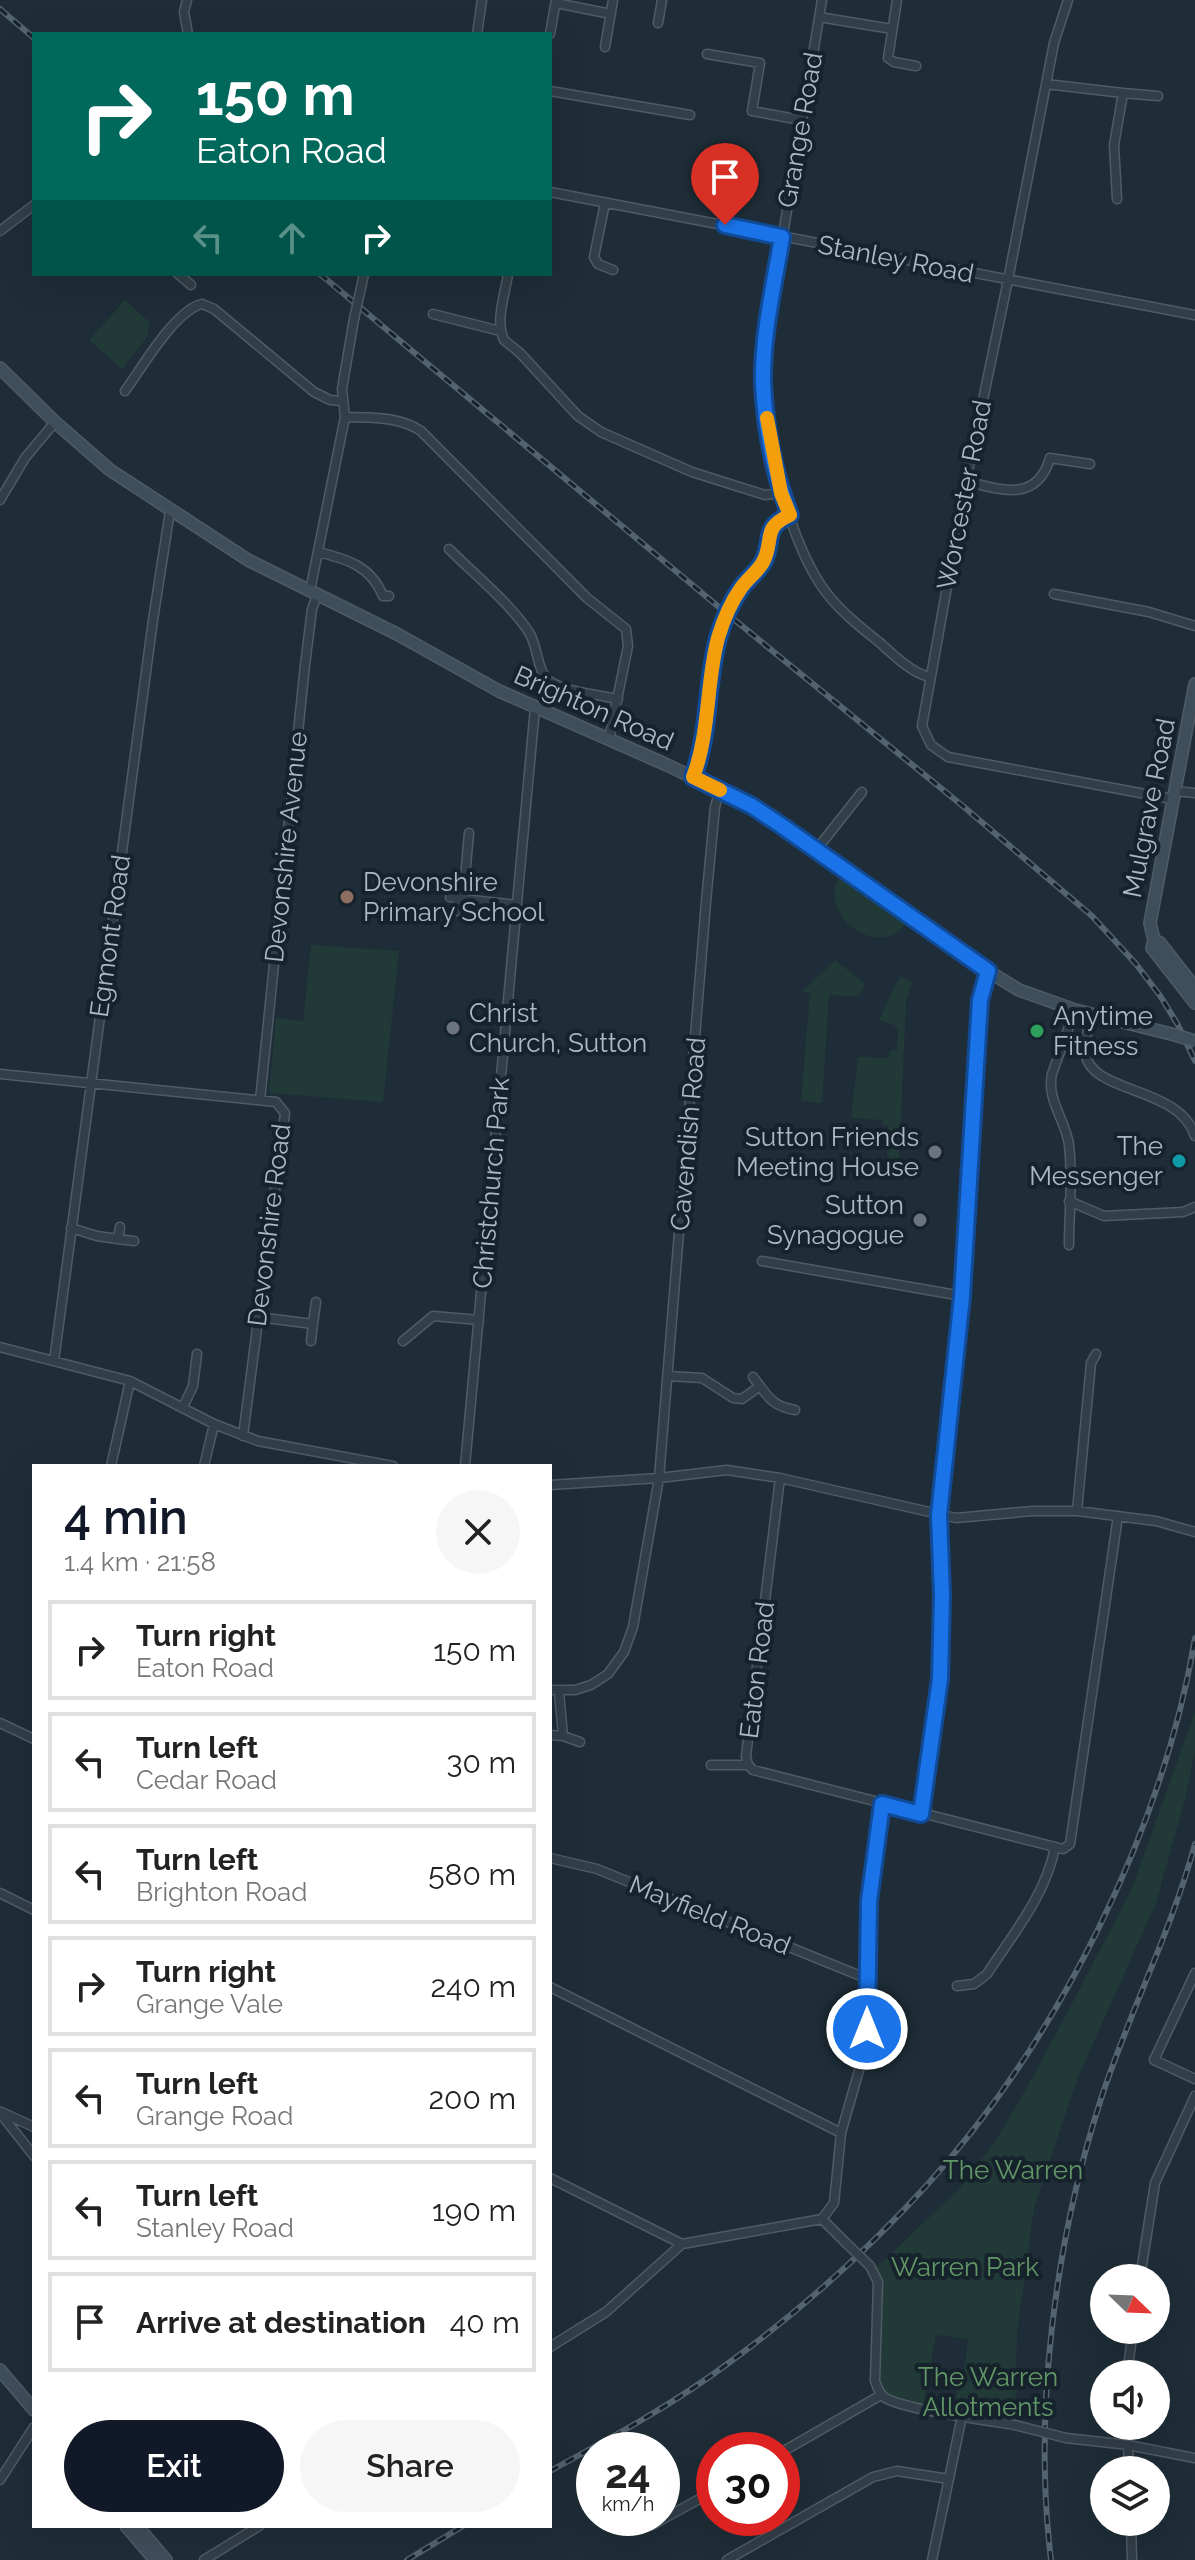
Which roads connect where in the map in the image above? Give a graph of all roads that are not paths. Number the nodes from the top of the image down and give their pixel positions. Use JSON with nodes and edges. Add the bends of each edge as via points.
{"nodes":[{"id":1,"x":187,"y":0,"type":"edge"},
{"id":2,"x":482,"y":0,"type":"edge"},
{"id":3,"x":613,"y":0,"type":"edge"},
{"id":4,"x":662,"y":0,"type":"edge"},
{"id":5,"x":822,"y":0,"type":"edge"},
{"id":6,"x":897,"y":0,"type":"edge"},
{"id":7,"x":1068,"y":0,"type":"edge"},
{"id":8,"x":556,"y":1,"type":"edge"},
{"id":9,"x":611,"y":14,"type":"junction"},
{"id":10,"x":819,"y":17,"type":"junction"},
{"id":11,"x":658,"y":23,"type":"dead end"},
{"id":12,"x":892,"y":29,"type":"junction"},
{"id":13,"x":188,"y":32,"type":"edge"},
{"id":14,"x":477,"y":32,"type":"edge"},
{"id":15,"x":550,"y":32,"type":"edge"},
{"id":16,"x":605,"y":47,"type":"dead end"},
{"id":17,"x":707,"y":54,"type":"dead end"},
{"id":18,"x":916,"y":66,"type":"dead end"},
{"id":19,"x":1046,"y":84,"type":"junction"},
{"id":20,"x":552,"y":91,"type":"edge"},
{"id":21,"x":1123,"y":93,"type":"junction"},
{"id":22,"x":1158,"y":96,"type":"dead end"},
{"id":23,"x":690,"y":115,"type":"dead end"},
{"id":24,"x":801,"y":120,"type":"junction"},
{"id":25,"x":552,"y":192,"type":"edge"},
{"id":26,"x":1117,"y":199,"type":"dead end"},
{"id":27,"x":605,"y":203,"type":"junction"},
{"id":28,"x":32,"y":207,"type":"edge"},
{"id":29,"x":0,"y":231,"type":"edge"},
{"id":30,"x":782,"y":237,"type":"junction"},
{"id":31,"x":613,"y":270,"type":"dead end"},
{"id":32,"x":180,"y":276,"type":"edge"},
{"id":33,"x":364,"y":276,"type":"edge"},
{"id":34,"x":508,"y":276,"type":"edge"},
{"id":35,"x":1008,"y":280,"type":"junction"},
{"id":36,"x":191,"y":285,"type":"dead end"},
{"id":37,"x":433,"y":314,"type":"dead end"},
{"id":38,"x":1195,"y":315,"type":"edge"},
{"id":39,"x":500,"y":331,"type":"junction"},
{"id":40,"x":0,"y":368,"type":"edge"},
{"id":41,"x":125,"y":391,"type":"dead end"},
{"id":42,"x":342,"y":401,"type":"junction"},
{"id":43,"x":345,"y":417,"type":"junction"},
{"id":44,"x":55,"y":422,"type":"junction"},
{"id":45,"x":1090,"y":464,"type":"dead end"},
{"id":46,"x":966,"y":481,"type":"junction"},
{"id":47,"x":781,"y":493,"type":"junction"},
{"id":48,"x":0,"y":500,"type":"edge"},
{"id":49,"x":170,"y":511,"type":"junction"},
{"id":50,"x":790,"y":515,"type":"junction"},
{"id":51,"x":531,"y":526,"type":"dead end"},
{"id":52,"x":524,"y":533,"type":"junction"},
{"id":53,"x":449,"y":549,"type":"dead end"},
{"id":54,"x":318,"y":552,"type":"junction"},
{"id":55,"x":313,"y":593,"type":"junction"},
{"id":56,"x":1054,"y":594,"type":"dead end"},
{"id":57,"x":389,"y":596,"type":"dead end"},
{"id":58,"x":1195,"y":626,"type":"edge"},
{"id":59,"x":929,"y":677,"type":"junction"},
{"id":60,"x":1195,"y":684,"type":"edge"},
{"id":61,"x":618,"y":699,"type":"junction"},
{"id":62,"x":535,"y":708,"type":"junction"},
{"id":63,"x":609,"y":739,"type":"junction"},
{"id":64,"x":693,"y":777,"type":"junction"},
{"id":65,"x":720,"y":789,"type":"junction"},
{"id":66,"x":862,"y":792,"type":"dead end"},
{"id":67,"x":1195,"y":793,"type":"edge"},
{"id":68,"x":1173,"y":795,"type":"junction"},
{"id":69,"x":469,"y":833,"type":"dead end"},
{"id":70,"x":817,"y":849,"type":"junction"},
{"id":71,"x":455,"y":851,"type":"dead end"},
{"id":72,"x":467,"y":852,"type":"junction"},
{"id":73,"x":457,"y":898,"type":"junction"},
{"id":74,"x":516,"y":905,"type":"junction"},
{"id":75,"x":457,"y":911,"type":"dead end"},
{"id":76,"x":1154,"y":940,"type":"junction"},
{"id":77,"x":988,"y":971,"type":"junction"},
{"id":78,"x":1195,"y":988,"type":"edge"},
{"id":79,"x":1195,"y":1003,"type":"edge"},
{"id":80,"x":1075,"y":1010,"type":"junction"},
{"id":81,"x":1093,"y":1015,"type":"junction"},
{"id":82,"x":1195,"y":1041,"type":"edge"},
{"id":83,"x":0,"y":1074,"type":"edge"},
{"id":84,"x":91,"y":1083,"type":"junction"},
{"id":85,"x":260,"y":1100,"type":"junction"},
{"id":86,"x":1195,"y":1136,"type":"edge"},
{"id":87,"x":1069,"y":1201,"type":"junction"},
{"id":88,"x":1195,"y":1207,"type":"edge"},
{"id":89,"x":120,"y":1227,"type":"dead end"},
{"id":90,"x":71,"y":1228,"type":"junction"},
{"id":91,"x":118,"y":1239,"type":"junction"},
{"id":92,"x":134,"y":1241,"type":"dead end"},
{"id":93,"x":1069,"y":1245,"type":"dead end"},
{"id":94,"x":762,"y":1261,"type":"dead end"},
{"id":95,"x":962,"y":1296,"type":"junction"},
{"id":96,"x":316,"y":1302,"type":"dead end"},
{"id":97,"x":258,"y":1317,"type":"junction"},
{"id":98,"x":479,"y":1320,"type":"junction"},
{"id":99,"x":313,"y":1324,"type":"junction"},
{"id":100,"x":311,"y":1341,"type":"dead end"},
{"id":101,"x":403,"y":1341,"type":"dead end"},
{"id":102,"x":0,"y":1347,"type":"edge"},
{"id":103,"x":197,"y":1354,"type":"dead end"},
{"id":104,"x":1096,"y":1354,"type":"dead end"},
{"id":105,"x":54,"y":1361,"type":"junction"},
{"id":106,"x":668,"y":1376,"type":"junction"},
{"id":107,"x":753,"y":1377,"type":"dead end"},
{"id":108,"x":130,"y":1381,"type":"junction"},
{"id":109,"x":760,"y":1386,"type":"junction"},
{"id":110,"x":183,"y":1407,"type":"junction"},
{"id":111,"x":795,"y":1410,"type":"dead end"},
{"id":112,"x":214,"y":1424,"type":"junction"},
{"id":113,"x":243,"y":1436,"type":"junction"},
{"id":114,"x":111,"y":1464,"type":"edge"},
{"id":115,"x":204,"y":1464,"type":"edge"},
{"id":116,"x":382,"y":1464,"type":"edge"},
{"id":117,"x":465,"y":1464,"type":"edge"},
{"id":118,"x":659,"y":1478,"type":"junction"},
{"id":119,"x":780,"y":1478,"type":"junction"},
{"id":120,"x":552,"y":1485,"type":"edge"},
{"id":121,"x":1077,"y":1511,"type":"junction"},
{"id":122,"x":939,"y":1515,"type":"junction"},
{"id":123,"x":1118,"y":1516,"type":"junction"},
{"id":124,"x":1195,"y":1532,"type":"edge"},
{"id":125,"x":554,"y":1691,"type":"edge"},
{"id":126,"x":0,"y":1723,"type":"edge"},
{"id":127,"x":552,"y":1735,"type":"edge"},
{"id":128,"x":563,"y":1736,"type":"junction"},
{"id":129,"x":32,"y":1738,"type":"edge"},
{"id":130,"x":580,"y":1742,"type":"dead end"},
{"id":131,"x":711,"y":1765,"type":"dead end"},
{"id":132,"x":748,"y":1765,"type":"junction"},
{"id":133,"x":882,"y":1804,"type":"junction"},
{"id":134,"x":921,"y":1814,"type":"junction"},
{"id":135,"x":1055,"y":1847,"type":"junction"},
{"id":136,"x":552,"y":1858,"type":"edge"},
{"id":137,"x":0,"y":1893,"type":"edge"},
{"id":138,"x":32,"y":1909,"type":"edge"},
{"id":139,"x":1195,"y":1973,"type":"edge"},
{"id":140,"x":868,"y":1979,"type":"junction"},
{"id":141,"x":957,"y":1986,"type":"dead end"},
{"id":142,"x":552,"y":1988,"type":"edge"},
{"id":143,"x":1195,"y":2079,"type":"edge"},
{"id":144,"x":1195,"y":2096,"type":"edge"},
{"id":145,"x":0,"y":2112,"type":"edge"},
{"id":146,"x":32,"y":2126,"type":"edge"},
{"id":147,"x":841,"y":2133,"type":"junction"},
{"id":148,"x":32,"y":2153,"type":"edge"},
{"id":149,"x":552,"y":2179,"type":"edge"},
{"id":150,"x":822,"y":2219,"type":"junction"},
{"id":151,"x":682,"y":2244,"type":"junction"},
{"id":152,"x":1142,"y":2264,"type":"edge"},
{"id":153,"x":552,"y":2346,"type":"edge"},
{"id":154,"x":0,"y":2370,"type":"edge"},
{"id":155,"x":881,"y":2395,"type":"junction"},
{"id":156,"x":32,"y":2408,"type":"edge"},
{"id":157,"x":962,"y":2416,"type":"junction"},
{"id":158,"x":32,"y":2430,"type":"edge"},
{"id":159,"x":800,"y":2442,"type":"edge"},
{"id":160,"x":1128,"y":2445,"type":"junction"},
{"id":161,"x":1128,"y":2456,"type":"edge"},
{"id":162,"x":1195,"y":2458,"type":"edge"},
{"id":163,"x":949,"y":2479,"type":"junction"},
{"id":164,"x":0,"y":2480,"type":"edge"},
{"id":165,"x":128,"y":2528,"type":"edge"},
{"id":166,"x":139,"y":2528,"type":"edge"},
{"id":167,"x":256,"y":2528,"type":"edge"},
{"id":168,"x":1131,"y":2536,"type":"edge"},
{"id":169,"x":155,"y":2560,"type":"edge"},
{"id":170,"x":166,"y":2560,"type":"edge"},
{"id":171,"x":204,"y":2560,"type":"edge"},
{"id":172,"x":727,"y":2560,"type":"edge"},
{"id":173,"x":932,"y":2560,"type":"edge"},
{"id":174,"x":1132,"y":2560,"type":"edge"}],
"edges":[{"from":1,"to":13,"type":"street"},
{"from":2,"to":14,"type":"street"},
{"from":3,"to":9,"type":"street"},
{"from":4,"to":11,"type":"street"},
{"from":5,"to":10,"type":"street","name":"Grange Road"},
{"from":6,"to":12,"type":"street"},
{"from":7,"to":19,"type":"street","name":"Worcester Road"},
{"from":8,"to":9,"type":"street"},
{"from":8,"to":15,"type":"street"},
{"from":9,"to":16,"type":"street"},
{"from":10,"to":12,"type":"street"},
{"from":10,"to":24,"type":"street","name":"Grange Road"},
{"from":12,"to":18,"type":"street","via":[[888,58]]},
{"from":17,"to":24,"type":"street","via":[[760,63],[752,111]]},
{"from":19,"to":21,"type":"street"},
{"from":19,"to":35,"type":"street","name":"Worcester Road"},
{"from":20,"to":23,"type":"street"},
{"from":21,"to":22,"type":"street"},
{"from":21,"to":26,"type":"street","via":[[1114,145]]},
{"from":24,"to":30,"type":"street","name":"Grange Road"},
{"from":25,"to":27,"type":"street","name":"Stanley Road"},
{"from":27,"to":30,"type":"street","name":"Stanley Road"},
{"from":27,"to":31,"type":"street","via":[[594,257]]},
{"from":28,"to":29,"type":"street"},
{"from":30,"to":35,"type":"street","name":"Stanley Road"},
{"from":30,"to":47,"type":"street","name":"Grange Road","via":[[763,381]]},
{"from":32,"to":36,"type":"street"},
{"from":33,"to":42,"type":"street","bridge":true},
{"from":34,"to":39,"type":"street"},
{"from":35,"to":38,"type":"street","name":"Stanley Road"},
{"from":35,"to":46,"type":"street","name":"Worcester Road"},
{"from":37,"to":39,"type":"street"},
{"from":39,"to":47,"type":"street","via":[[589,425],[692,472],[765,495]]},
{"from":40,"to":44,"type":"main road","name":"Brighton Road"},
{"from":41,"to":42,"type":"street","via":[[159,340],[202,304],[314,392]]},
{"from":42,"to":43,"type":"street"},
{"from":43,"to":52,"type":"street","via":[[401,421],[421,431]]},
{"from":43,"to":54,"type":"street","name":"Devonshire Avenue"},
{"from":44,"to":48,"type":"street"},
{"from":44,"to":49,"type":"main road","name":"Brighton Road","via":[[110,470]]},
{"from":45,"to":46,"type":"street","via":[[1050,458],[1043,475],[1018,490]]},
{"from":46,"to":59,"type":"street","name":"Worcester Road"},
{"from":47,"to":50,"type":"street","name":"Grange Road"},
{"from":49,"to":55,"type":"main road","name":"Brighton Road"},
{"from":49,"to":84,"type":"street","name":"Egmont Road"},
{"from":50,"to":59,"type":"street","name":"Grange Road","via":[[828,595],[915,672]]},
{"from":50,"to":64,"type":"street","via":[[770,530],[765,559],[725,617]]},
{"from":51,"to":52,"type":"street"},
{"from":52,"to":61,"type":"street","via":[[587,598],[626,629],[629,638]]},
{"from":53,"to":61,"type":"street","via":[[526,629],[546,679]]},
{"from":54,"to":55,"type":"street","name":"Devonshire Avenue"},
{"from":54,"to":57,"type":"street","via":[[361,566],[383,596]]},
{"from":55,"to":62,"type":"main road","name":"Brighton Road"},
{"from":55,"to":85,"type":"street","name":"Devonshire Avenue"},
{"from":56,"to":58,"type":"street"},
{"from":59,"to":68,"type":"street","name":"Worcester Road","via":[[922,726],[928,742],[944,756]]},
{"from":60,"to":68,"type":"main road","name":"Mulgrave Road"},
{"from":61,"to":63,"type":"street"},
{"from":62,"to":63,"type":"main road","name":"Brighton Road"},
{"from":62,"to":74,"type":"street","name":"Christchurch Park"},
{"from":63,"to":64,"type":"main road","name":"Brighton Road"},
{"from":64,"to":65,"type":"main road","name":"Brighton Road"},
{"from":65,"to":70,"type":"main road","name":"Brighton Road"},
{"from":65,"to":106,"type":"street","name":"Cavendish Road"},
{"from":66,"to":70,"type":"street"},
{"from":67,"to":68,"type":"street","name":"Worcester Road"},
{"from":68,"to":76,"type":"main road","name":"Mulgrave Road","via":[[1150,923]]},
{"from":69,"to":72,"type":"street"},
{"from":70,"to":77,"type":"main road","name":"Brighton Road"},
{"from":71,"to":72,"type":"street"},
{"from":72,"to":73,"type":"street"},
{"from":73,"to":74,"type":"street"},
{"from":73,"to":75,"type":"street"},
{"from":74,"to":98,"type":"street","name":"Christchurch Park"},
{"from":76,"to":78,"type":"main road"},
{"from":76,"to":79,"type":"main road","name":"Mulgrave Road","via":[[1152,948]]},
{"from":77,"to":80,"type":"main road","name":"Brighton Road","via":[[1034,997]]},
{"from":77,"to":95,"type":"street","via":[[980,1000]]},
{"from":80,"to":81,"type":"main road","name":"Brighton Road"},
{"from":80,"to":87,"type":"street","via":[[1050,1084],[1069,1141]]},
{"from":81,"to":82,"type":"main road","name":"Brighton Road","bridge":true},
{"from":81,"to":86,"type":"street","via":[[1085,1053],[1090,1067],[1173,1107]]},
{"from":83,"to":84,"type":"street","name":"Devonshire Road"},
{"from":84,"to":85,"type":"street","name":"Devonshire Road"},
{"from":84,"to":90,"type":"street","name":"Egmont Road"},
{"from":85,"to":97,"type":"street","name":"Devonshire Road","via":[[276,1102],[285,1113]]},
{"from":87,"to":88,"type":"street","via":[[1104,1216]]},
{"from":87,"to":93,"type":"street"},
{"from":89,"to":91,"type":"street"},
{"from":90,"to":91,"type":"street"},
{"from":90,"to":105,"type":"street","name":"Egmont Road"},
{"from":91,"to":92,"type":"street"},
{"from":94,"to":95,"type":"street"},
{"from":95,"to":122,"type":"street"},
{"from":96,"to":99,"type":"street"},
{"from":97,"to":99,"type":"street"},
{"from":97,"to":113,"type":"street","name":"Devonshire Road"},
{"from":98,"to":101,"type":"street","via":[[433,1316]]},
{"from":98,"to":117,"type":"street","name":"Christchurch Park"},
{"from":99,"to":100,"type":"street"},
{"from":102,"to":105,"type":"street"},
{"from":103,"to":110,"type":"street","via":[[193,1386]]},
{"from":104,"to":121,"type":"street"},
{"from":105,"to":108,"type":"street"},
{"from":106,"to":109,"type":"street","via":[[702,1378],[742,1399]]},
{"from":106,"to":118,"type":"street","name":"Cavendish Road"},
{"from":107,"to":109,"type":"street"},
{"from":108,"to":110,"type":"street"},
{"from":108,"to":114,"type":"street"},
{"from":109,"to":111,"type":"street","via":[[771,1402]]},
{"from":110,"to":112,"type":"street"},
{"from":112,"to":113,"type":"street"},
{"from":112,"to":115,"type":"street"},
{"from":113,"to":116,"type":"street"},
{"from":118,"to":119,"type":"street","via":[[727,1470]]},
{"from":118,"to":120,"type":"street"},
{"from":118,"to":125,"type":"street","name":"Cavendish Road","via":[[624,1652],[608,1674],[591,1685]]},
{"from":119,"to":122,"type":"street"},
{"from":119,"to":132,"type":"street","name":"Eaton Road"},
{"from":121,"to":122,"type":"street"},
{"from":121,"to":123,"type":"street"},
{"from":122,"to":134,"type":"street","via":[[942,1649]]},
{"from":123,"to":124,"type":"street"},
{"from":123,"to":135,"type":"street","name":"Eaton Road","via":[[1070,1844]]},
{"from":125,"to":128,"type":"street"},
{"from":126,"to":129,"type":"street"},
{"from":127,"to":128,"type":"street"},
{"from":128,"to":130,"type":"street"},
{"from":131,"to":132,"type":"street"},
{"from":132,"to":133,"type":"street","name":"Eaton Road"},
{"from":133,"to":134,"type":"street","name":"Eaton Road"},
{"from":133,"to":140,"type":"street","via":[[869,1901]]},
{"from":134,"to":135,"type":"street","name":"Eaton Road"},
{"from":135,"to":141,"type":"street","via":[[1040,1892],[987,1974],[974,1984]]},
{"from":136,"to":140,"type":"street","name":"Mayfield Road","via":[[597,1869]]},
{"from":137,"to":138,"type":"street"},
{"from":139,"to":143,"type":"street","via":[[1154,2060]]},
{"from":140,"to":147,"type":"street","via":[[862,2060]]},
{"from":142,"to":147,"type":"street"},
{"from":144,"to":152,"type":"street","via":[[1155,2183]]},
{"from":145,"to":146,"type":"street"},
{"from":145,"to":148,"type":"street"},
{"from":147,"to":150,"type":"street","via":[[834,2203]]},
{"from":149,"to":151,"type":"street"},
{"from":150,"to":151,"type":"street"},
{"from":150,"to":155,"type":"street","bridge":true,"via":[[870,2266],[878,2282],[875,2381]]},
{"from":151,"to":153,"type":"street","via":[[606,2312]]},
{"from":154,"to":156,"type":"main road"},
{"from":155,"to":157,"type":"street"},
{"from":155,"to":159,"type":"street"},
{"from":157,"to":160,"type":"street","bridge":true},
{"from":157,"to":163,"type":"street"},
{"from":158,"to":164,"type":"street"},
{"from":160,"to":161,"type":"street"},
{"from":160,"to":162,"type":"street"},
{"from":163,"to":172,"type":"street","via":[[897,2471],[881,2474]]},
{"from":163,"to":173,"type":"street"},
{"from":165,"to":169,"type":"main road"},
{"from":166,"to":170,"type":"main road"},
{"from":167,"to":171,"type":"street"},
{"from":168,"to":174,"type":"street"}]}
